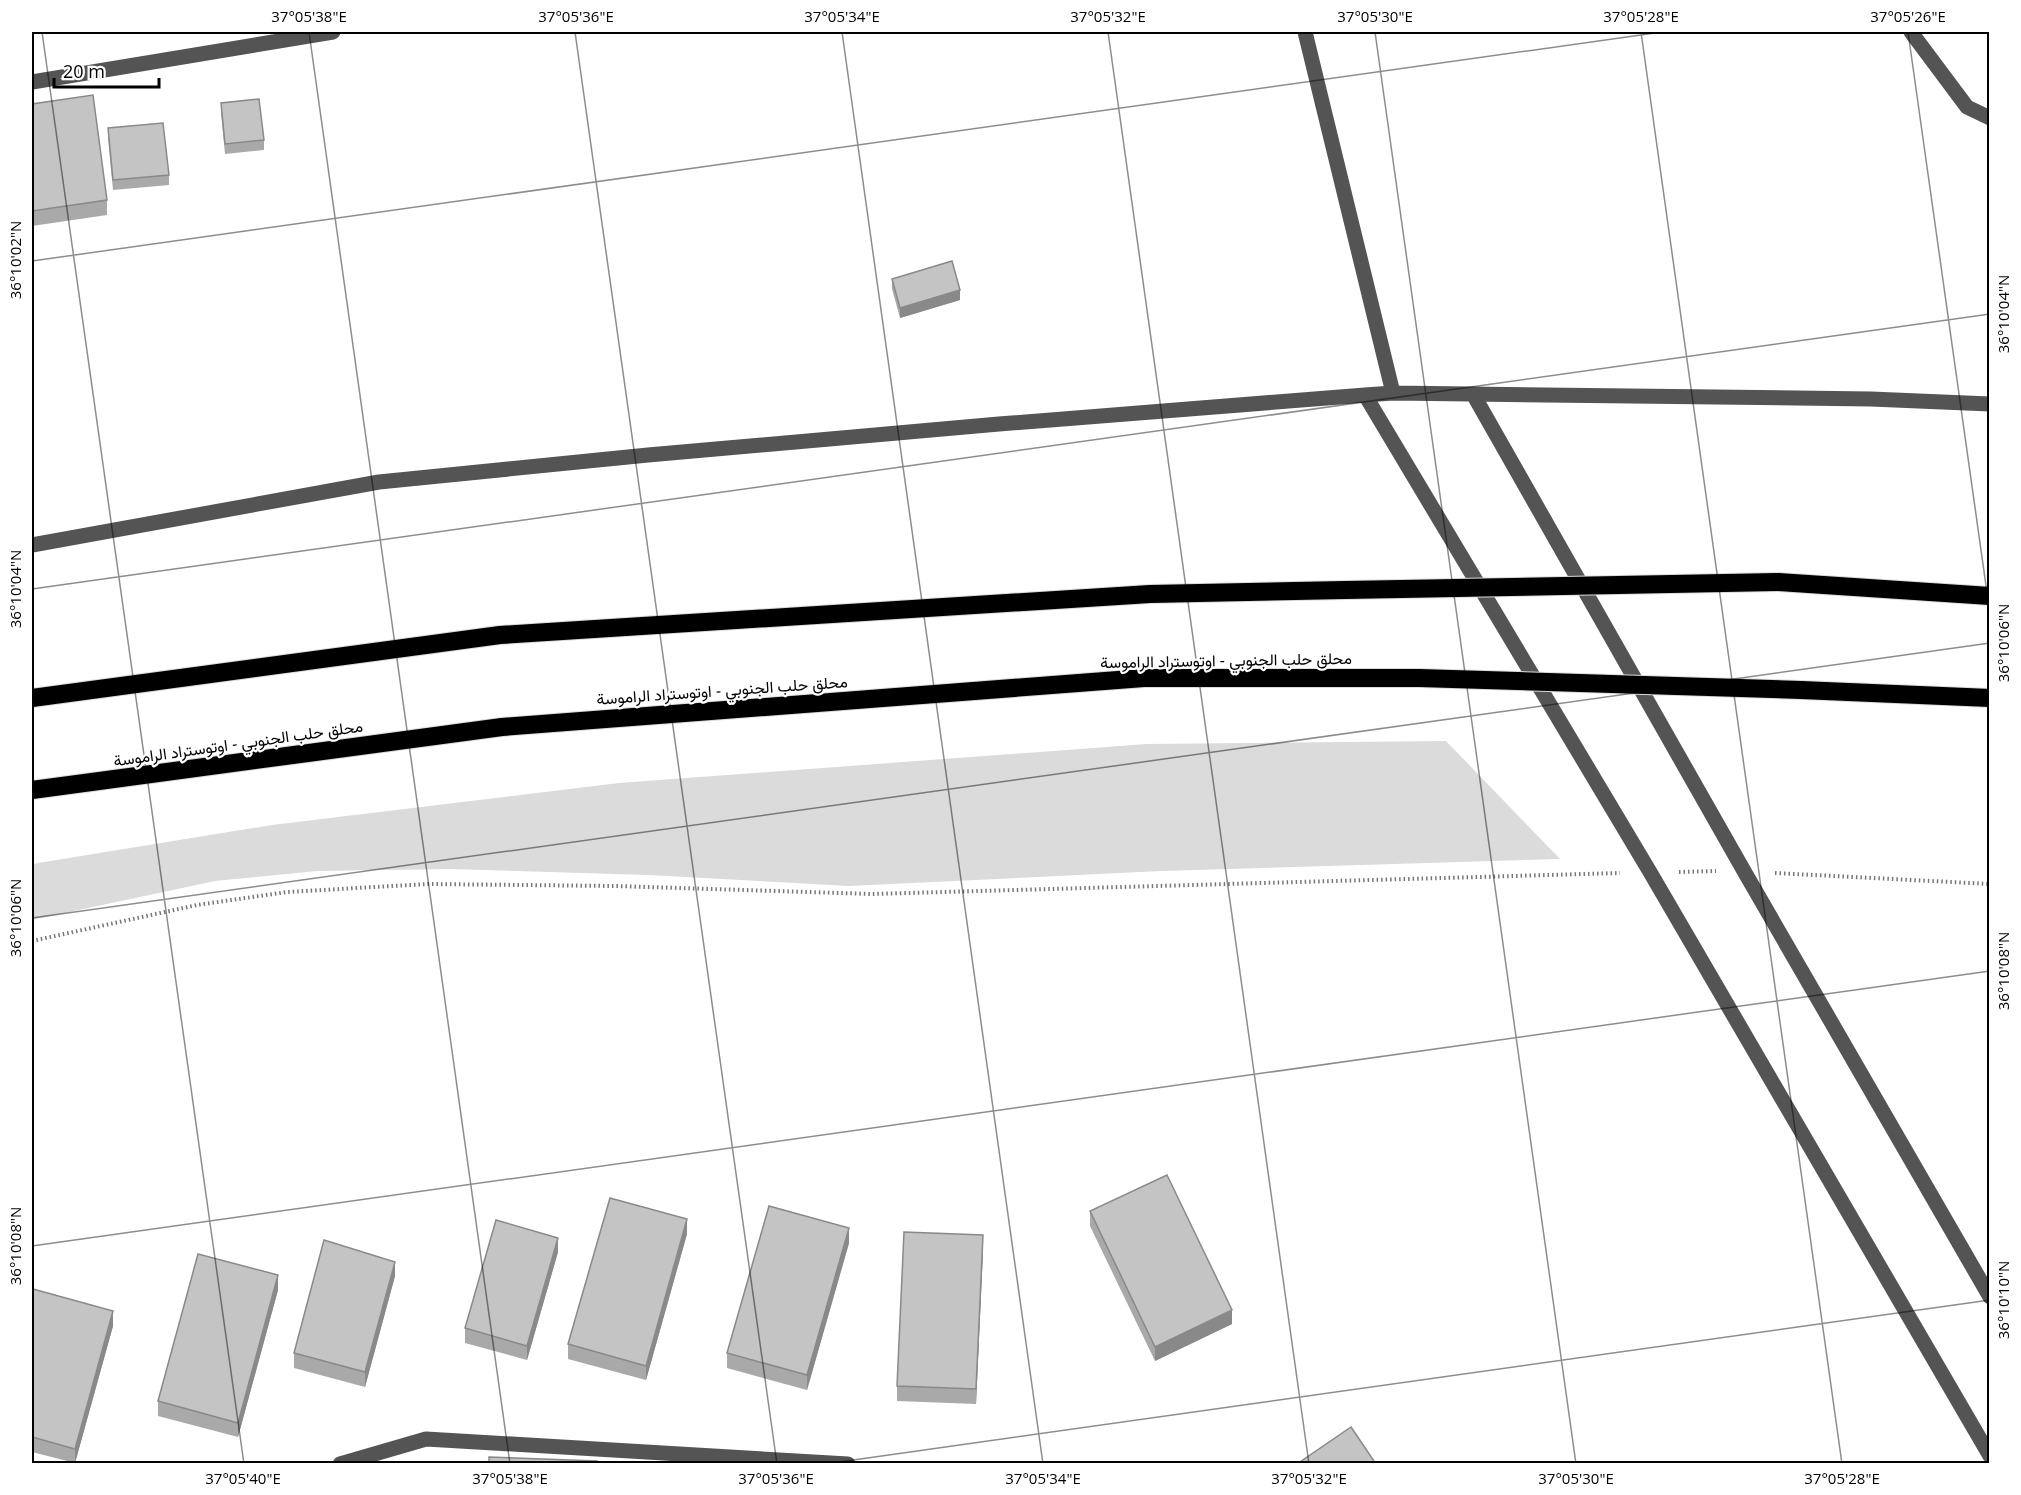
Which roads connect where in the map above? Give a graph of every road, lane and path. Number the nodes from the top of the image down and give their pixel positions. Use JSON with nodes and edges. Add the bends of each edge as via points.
{"nodes":[{"id":1,"x":333,"y":32,"type":"edge"},
{"id":2,"x":1305,"y":32,"type":"edge"},
{"id":3,"x":1911,"y":32,"type":"edge"},
{"id":4,"x":32,"y":82,"type":"edge"},
{"id":5,"x":1989,"y":118,"type":"edge"},
{"id":6,"x":1393,"y":393,"type":"junction"},
{"id":7,"x":1473,"y":394,"type":"junction"},
{"id":8,"x":1365,"y":395,"type":"junction"},
{"id":9,"x":1989,"y":404,"type":"edge"},
{"id":10,"x":32,"y":545,"type":"edge"},
{"id":11,"x":1989,"y":596,"type":"edge"},
{"id":12,"x":32,"y":698,"type":"edge"},
{"id":13,"x":1989,"y":698,"type":"edge"},
{"id":14,"x":32,"y":790,"type":"edge"},
{"id":15,"x":1744,"y":871,"type":"junction"},
{"id":16,"x":1650,"y":872,"type":"junction"},
{"id":17,"x":1989,"y":884,"type":"edge"},
{"id":18,"x":32,"y":941,"type":"edge"},
{"id":19,"x":1989,"y":1297,"type":"edge"},
{"id":20,"x":1989,"y":1456,"type":"edge"},
{"id":21,"x":340,"y":1464,"type":"edge"},
{"id":22,"x":848,"y":1464,"type":"edge"}],
"edges":[{"from":1,"to":4,"type":"street"},
{"from":2,"to":6,"type":"street"},
{"from":3,"to":5,"type":"street","via":[[1967,107]]},
{"from":6,"to":7,"type":"street"},
{"from":6,"to":8,"type":"street"},
{"from":7,"to":9,"type":"street"},
{"from":7,"to":15,"type":"street"},
{"from":8,"to":10,"type":"street","via":[[1010,423],[379,482]]},
{"from":8,"to":16,"type":"street"},
{"from":11,"to":12,"type":"highway","bridge":true,"via":[[1778,582],[1150,594],[500,635]]},
{"from":13,"to":14,"type":"highway","name":"محلق حلب الجنوبي - اوتوستراد الراموسة","bridge":true,"via":[[1419,678],[1144,678],[502,727]]},
{"from":15,"to":16,"type":"path"},
{"from":15,"to":17,"type":"path"},
{"from":15,"to":19,"type":"street"},
{"from":16,"to":18,"type":"path","via":[[872,894],[428,884],[287,892],[208,903]]},
{"from":16,"to":20,"type":"street"},
{"from":21,"to":22,"type":"street","via":[[426,1439]]}]}
